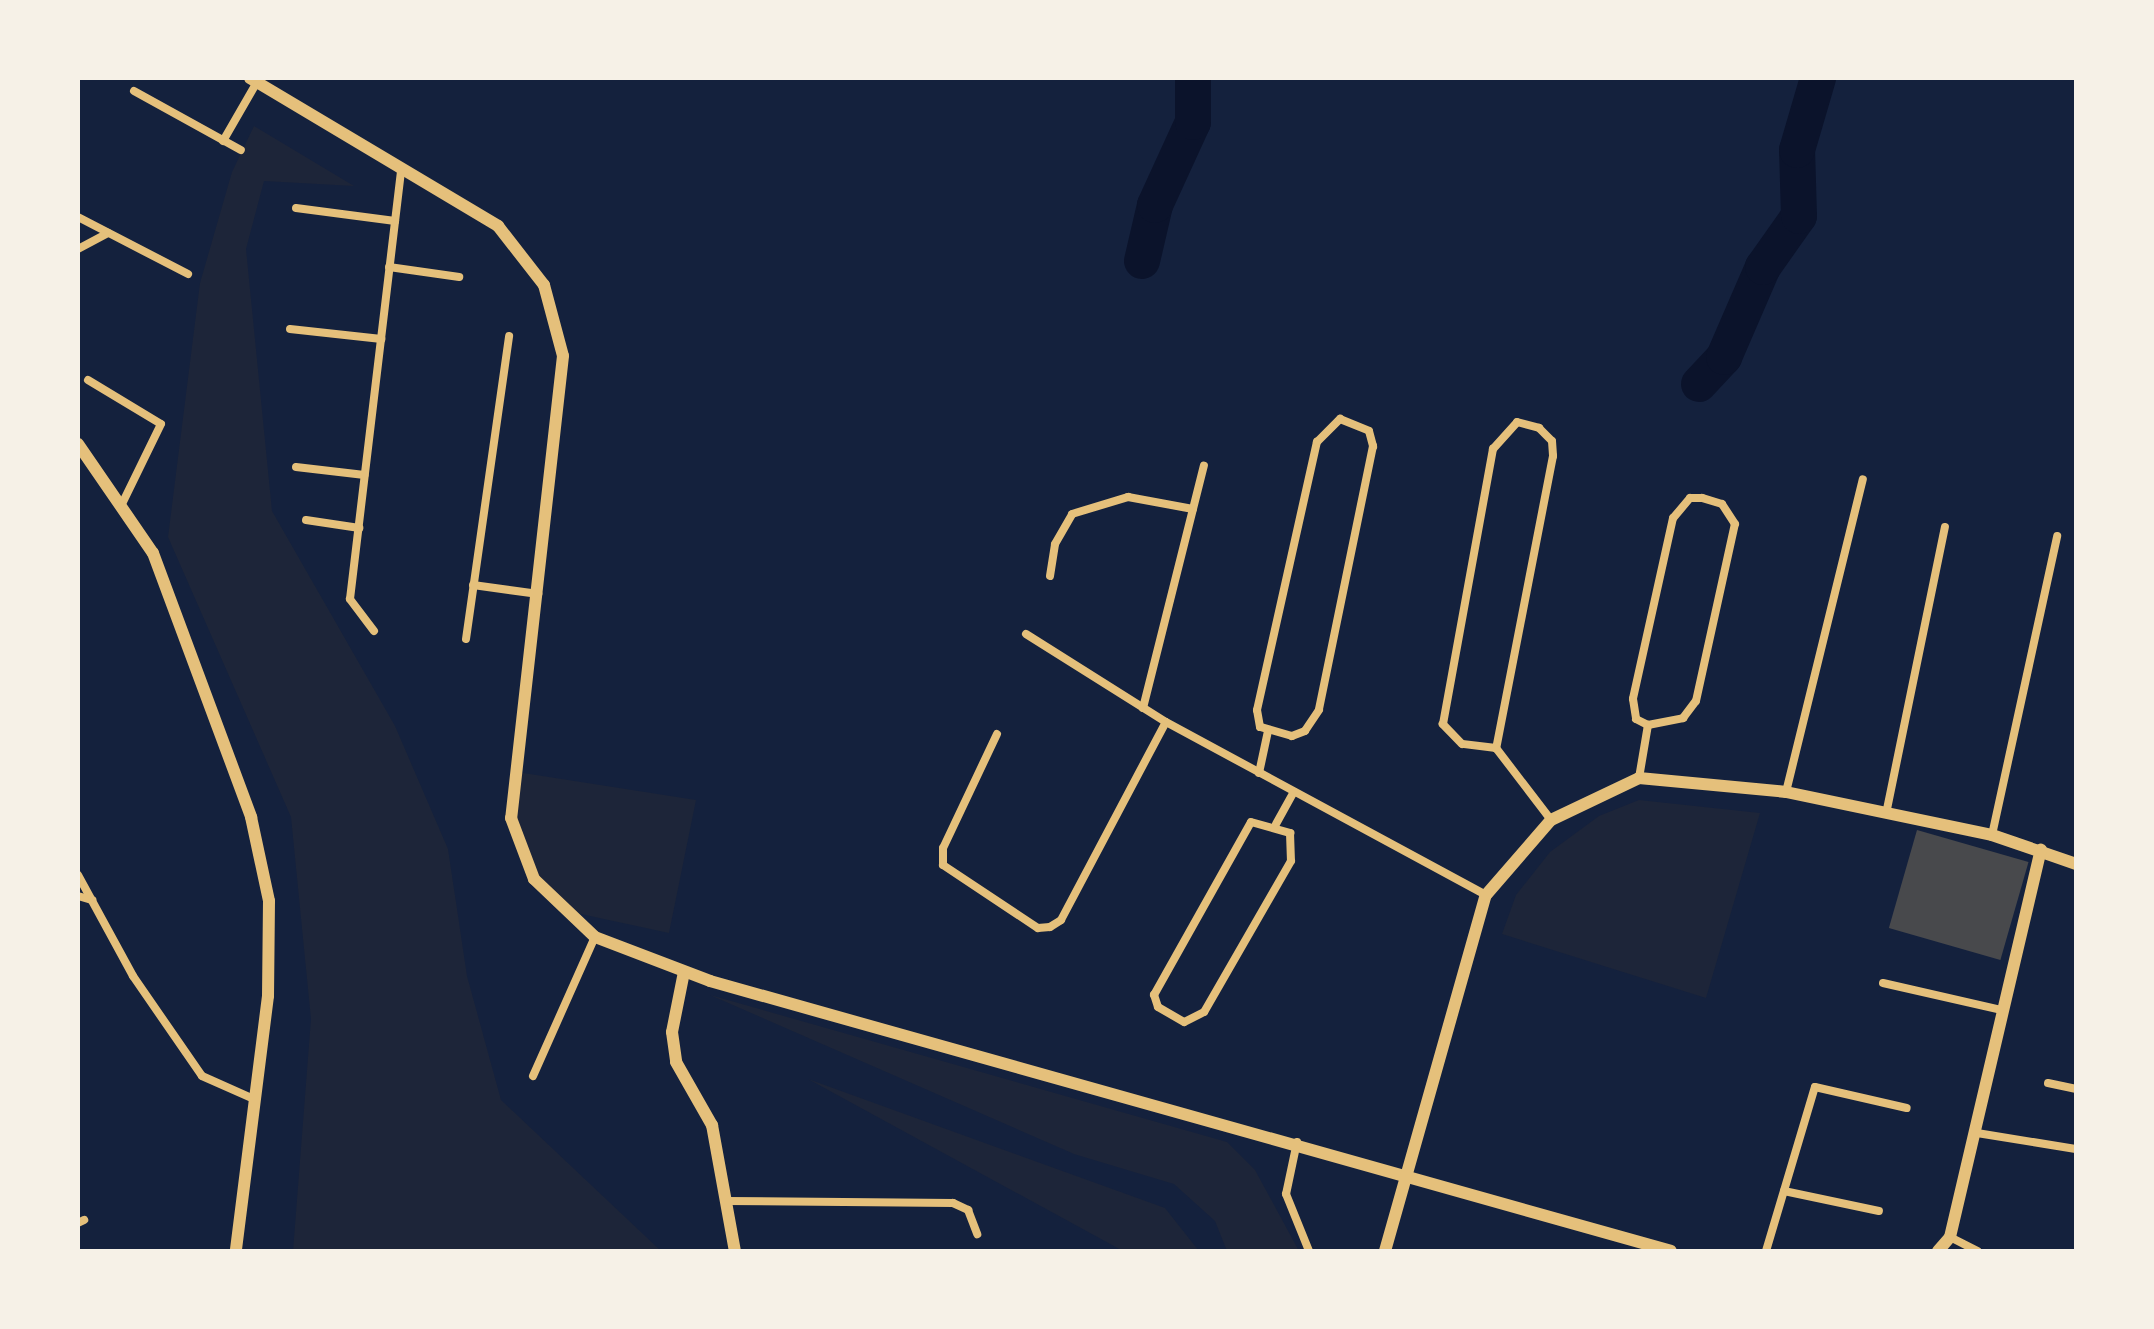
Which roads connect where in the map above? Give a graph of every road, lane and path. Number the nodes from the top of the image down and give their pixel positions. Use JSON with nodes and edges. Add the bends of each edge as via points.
{"nodes":[{"id":1,"x":254,"y":80,"type":"edge"},
{"id":2,"x":134,"y":91,"type":"dead end"},
{"id":3,"x":223,"y":141,"type":"junction"},
{"id":4,"x":241,"y":150,"type":"dead end"},
{"id":5,"x":401,"y":172,"type":"junction"},
{"id":6,"x":296,"y":208,"type":"dead end"},
{"id":7,"x":78,"y":217,"type":"edge"},
{"id":8,"x":395,"y":221,"type":"junction"},
{"id":9,"x":108,"y":233,"type":"junction"},
{"id":10,"x":78,"y":249,"type":"edge"},
{"id":11,"x":389,"y":267,"type":"junction"},
{"id":12,"x":188,"y":274,"type":"dead end"},
{"id":13,"x":459,"y":277,"type":"dead end"},
{"id":14,"x":290,"y":329,"type":"dead end"},
{"id":15,"x":509,"y":336,"type":"dead end"},
{"id":16,"x":381,"y":339,"type":"junction"},
{"id":17,"x":88,"y":380,"type":"dead end"},
{"id":18,"x":78,"y":444,"type":"edge"},
{"id":19,"x":1204,"y":466,"type":"dead end"},
{"id":20,"x":296,"y":467,"type":"dead end"},
{"id":21,"x":365,"y":475,"type":"junction"},
{"id":22,"x":1863,"y":479,"type":"dead end"},
{"id":23,"x":122,"y":504,"type":"junction"},
{"id":24,"x":1193,"y":509,"type":"junction"},
{"id":25,"x":306,"y":520,"type":"dead end"},
{"id":26,"x":1945,"y":527,"type":"dead end"},
{"id":27,"x":359,"y":528,"type":"junction"},
{"id":28,"x":2057,"y":536,"type":"dead end"},
{"id":29,"x":1050,"y":576,"type":"dead end"},
{"id":30,"x":473,"y":585,"type":"junction"},
{"id":31,"x":538,"y":594,"type":"junction"},
{"id":32,"x":374,"y":631,"type":"dead end"},
{"id":33,"x":1026,"y":634,"type":"dead end"},
{"id":34,"x":466,"y":639,"type":"dead end"},
{"id":35,"x":1143,"y":708,"type":"junction"},
{"id":36,"x":1166,"y":722,"type":"junction"},
{"id":37,"x":1648,"y":725,"type":"junction"},
{"id":38,"x":1268,"y":731,"type":"junction"},
{"id":39,"x":997,"y":734,"type":"dead end"},
{"id":40,"x":1496,"y":748,"type":"junction"},
{"id":41,"x":1259,"y":773,"type":"junction"},
{"id":42,"x":1639,"y":778,"type":"junction"},
{"id":43,"x":1294,"y":792,"type":"junction"},
{"id":44,"x":1786,"y":792,"type":"junction"},
{"id":45,"x":1886,"y":814,"type":"junction"},
{"id":46,"x":1551,"y":820,"type":"junction"},
{"id":47,"x":1276,"y":824,"type":"junction"},
{"id":48,"x":1992,"y":835,"type":"junction"},
{"id":49,"x":2041,"y":850,"type":"junction"},
{"id":50,"x":2076,"y":864,"type":"edge"},
{"id":51,"x":78,"y":875,"type":"edge"},
{"id":52,"x":1486,"y":895,"type":"junction"},
{"id":53,"x":78,"y":896,"type":"edge"},
{"id":54,"x":92,"y":900,"type":"junction"},
{"id":55,"x":595,"y":937,"type":"junction"},
{"id":56,"x":684,"y":972,"type":"junction"},
{"id":57,"x":1883,"y":983,"type":"dead end"},
{"id":58,"x":2002,"y":1010,"type":"junction"},
{"id":59,"x":533,"y":1076,"type":"dead end"},
{"id":60,"x":2048,"y":1083,"type":"dead end"},
{"id":61,"x":2076,"y":1089,"type":"edge"},
{"id":62,"x":254,"y":1099,"type":"junction"},
{"id":63,"x":1907,"y":1108,"type":"dead end"},
{"id":64,"x":1977,"y":1133,"type":"junction"},
{"id":65,"x":1297,"y":1141,"type":"junction"},
{"id":66,"x":2076,"y":1149,"type":"edge"},
{"id":67,"x":1405,"y":1172,"type":"junction"},
{"id":68,"x":1784,"y":1191,"type":"junction"},
{"id":69,"x":727,"y":1201,"type":"junction"},
{"id":70,"x":1879,"y":1211,"type":"dead end"},
{"id":71,"x":977,"y":1234,"type":"dead end"},
{"id":72,"x":1950,"y":1237,"type":"junction"},
{"id":73,"x":236,"y":1251,"type":"edge"},
{"id":74,"x":735,"y":1251,"type":"edge"},
{"id":75,"x":1309,"y":1251,"type":"edge"},
{"id":76,"x":1385,"y":1251,"type":"edge"},
{"id":77,"x":1671,"y":1251,"type":"edge"},
{"id":78,"x":1766,"y":1251,"type":"edge"},
{"id":79,"x":1938,"y":1251,"type":"edge"},
{"id":80,"x":1978,"y":1251,"type":"edge"}],
"edges":[{"from":1,"to":3,"type":"street"},
{"from":1,"to":5,"type":"street"},
{"from":2,"to":3,"type":"street"},
{"from":3,"to":4,"type":"street"},
{"from":5,"to":8,"type":"street"},
{"from":5,"to":31,"type":"street","via":[[498,226],[544,285],[563,356]]},
{"from":6,"to":8,"type":"street"},
{"from":7,"to":9,"type":"street"},
{"from":8,"to":11,"type":"street"},
{"from":9,"to":10,"type":"street"},
{"from":9,"to":12,"type":"street"},
{"from":11,"to":13,"type":"street"},
{"from":11,"to":16,"type":"street"},
{"from":14,"to":16,"type":"street"},
{"from":15,"to":30,"type":"street"},
{"from":16,"to":21,"type":"street"},
{"from":17,"to":23,"type":"street","via":[[161,424]]},
{"from":18,"to":23,"type":"street"},
{"from":19,"to":24,"type":"street"},
{"from":20,"to":21,"type":"street"},
{"from":21,"to":27,"type":"street"},
{"from":22,"to":44,"type":"street"},
{"from":23,"to":62,"type":"street","via":[[153,553],[251,817],[269,901],[268,996]]},
{"from":24,"to":29,"type":"street","via":[[1128,497],[1072,514],[1055,544]]},
{"from":24,"to":35,"type":"street"},
{"from":25,"to":27,"type":"street"},
{"from":26,"to":45,"type":"street"},
{"from":27,"to":32,"type":"street","via":[[350,599]]},
{"from":28,"to":48,"type":"street"},
{"from":30,"to":31,"type":"street"},
{"from":30,"to":34,"type":"street"},
{"from":31,"to":55,"type":"street","via":[[511,818],[534,879]]},
{"from":33,"to":35,"type":"street"},
{"from":35,"to":36,"type":"street"},
{"from":36,"to":39,"type":"street","via":[[1061,920],[1038,928],[943,865],[943,848]]},
{"from":36,"to":41,"type":"street"},
{"from":37,"to":37,"type":"street","via":[[1683,718],[1696,701],[1735,524],[1722,504],[1702,498],[1690,498],[1673,518],[1633,699],[1636,719]]},
{"from":37,"to":42,"type":"street"},
{"from":38,"to":38,"type":"street","via":[[1260,727],[1257,710],[1317,442],[1340,419],[1369,431],[1373,446],[1319,710],[1305,731]]},
{"from":38,"to":41,"type":"street"},
{"from":40,"to":40,"type":"street","via":[[1553,456],[1552,441],[1539,428],[1517,422],[1493,449],[1443,724],[1462,744]]},
{"from":40,"to":46,"type":"street"},
{"from":41,"to":43,"type":"street"},
{"from":42,"to":44,"type":"street"},
{"from":42,"to":46,"type":"street"},
{"from":43,"to":47,"type":"street"},
{"from":43,"to":52,"type":"street"},
{"from":44,"to":45,"type":"street"},
{"from":45,"to":48,"type":"street"},
{"from":46,"to":52,"type":"street"},
{"from":47,"to":47,"type":"street","via":[[1251,822],[1241,831],[1154,995],[1158,1007],[1184,1022],[1204,1012],[1291,861],[1295,847]]},
{"from":48,"to":49,"type":"street"},
{"from":49,"to":50,"type":"street"},
{"from":49,"to":58,"type":"street"},
{"from":51,"to":54,"type":"street"},
{"from":52,"to":67,"type":"street"},
{"from":53,"to":54,"type":"street"},
{"from":54,"to":62,"type":"street","via":[[202,1076]]},
{"from":55,"to":56,"type":"street"},
{"from":55,"to":59,"type":"street"},
{"from":56,"to":65,"type":"street"},
{"from":56,"to":69,"type":"street","via":[[672,1032],[676,1062],[712,1125]]},
{"from":57,"to":58,"type":"street"},
{"from":58,"to":64,"type":"street"},
{"from":60,"to":61,"type":"street"},
{"from":62,"to":73,"type":"street"},
{"from":63,"to":68,"type":"street","via":[[1815,1087]]},
{"from":64,"to":66,"type":"street"},
{"from":64,"to":72,"type":"street"},
{"from":65,"to":67,"type":"street"},
{"from":65,"to":75,"type":"street","via":[[1286,1194]]},
{"from":67,"to":76,"type":"street"},
{"from":67,"to":77,"type":"street"},
{"from":68,"to":70,"type":"street"},
{"from":68,"to":78,"type":"street"},
{"from":69,"to":71,"type":"street","via":[[953,1203],[968,1210]]},
{"from":69,"to":74,"type":"street"},
{"from":72,"to":79,"type":"street"},
{"from":72,"to":80,"type":"street"}]}
